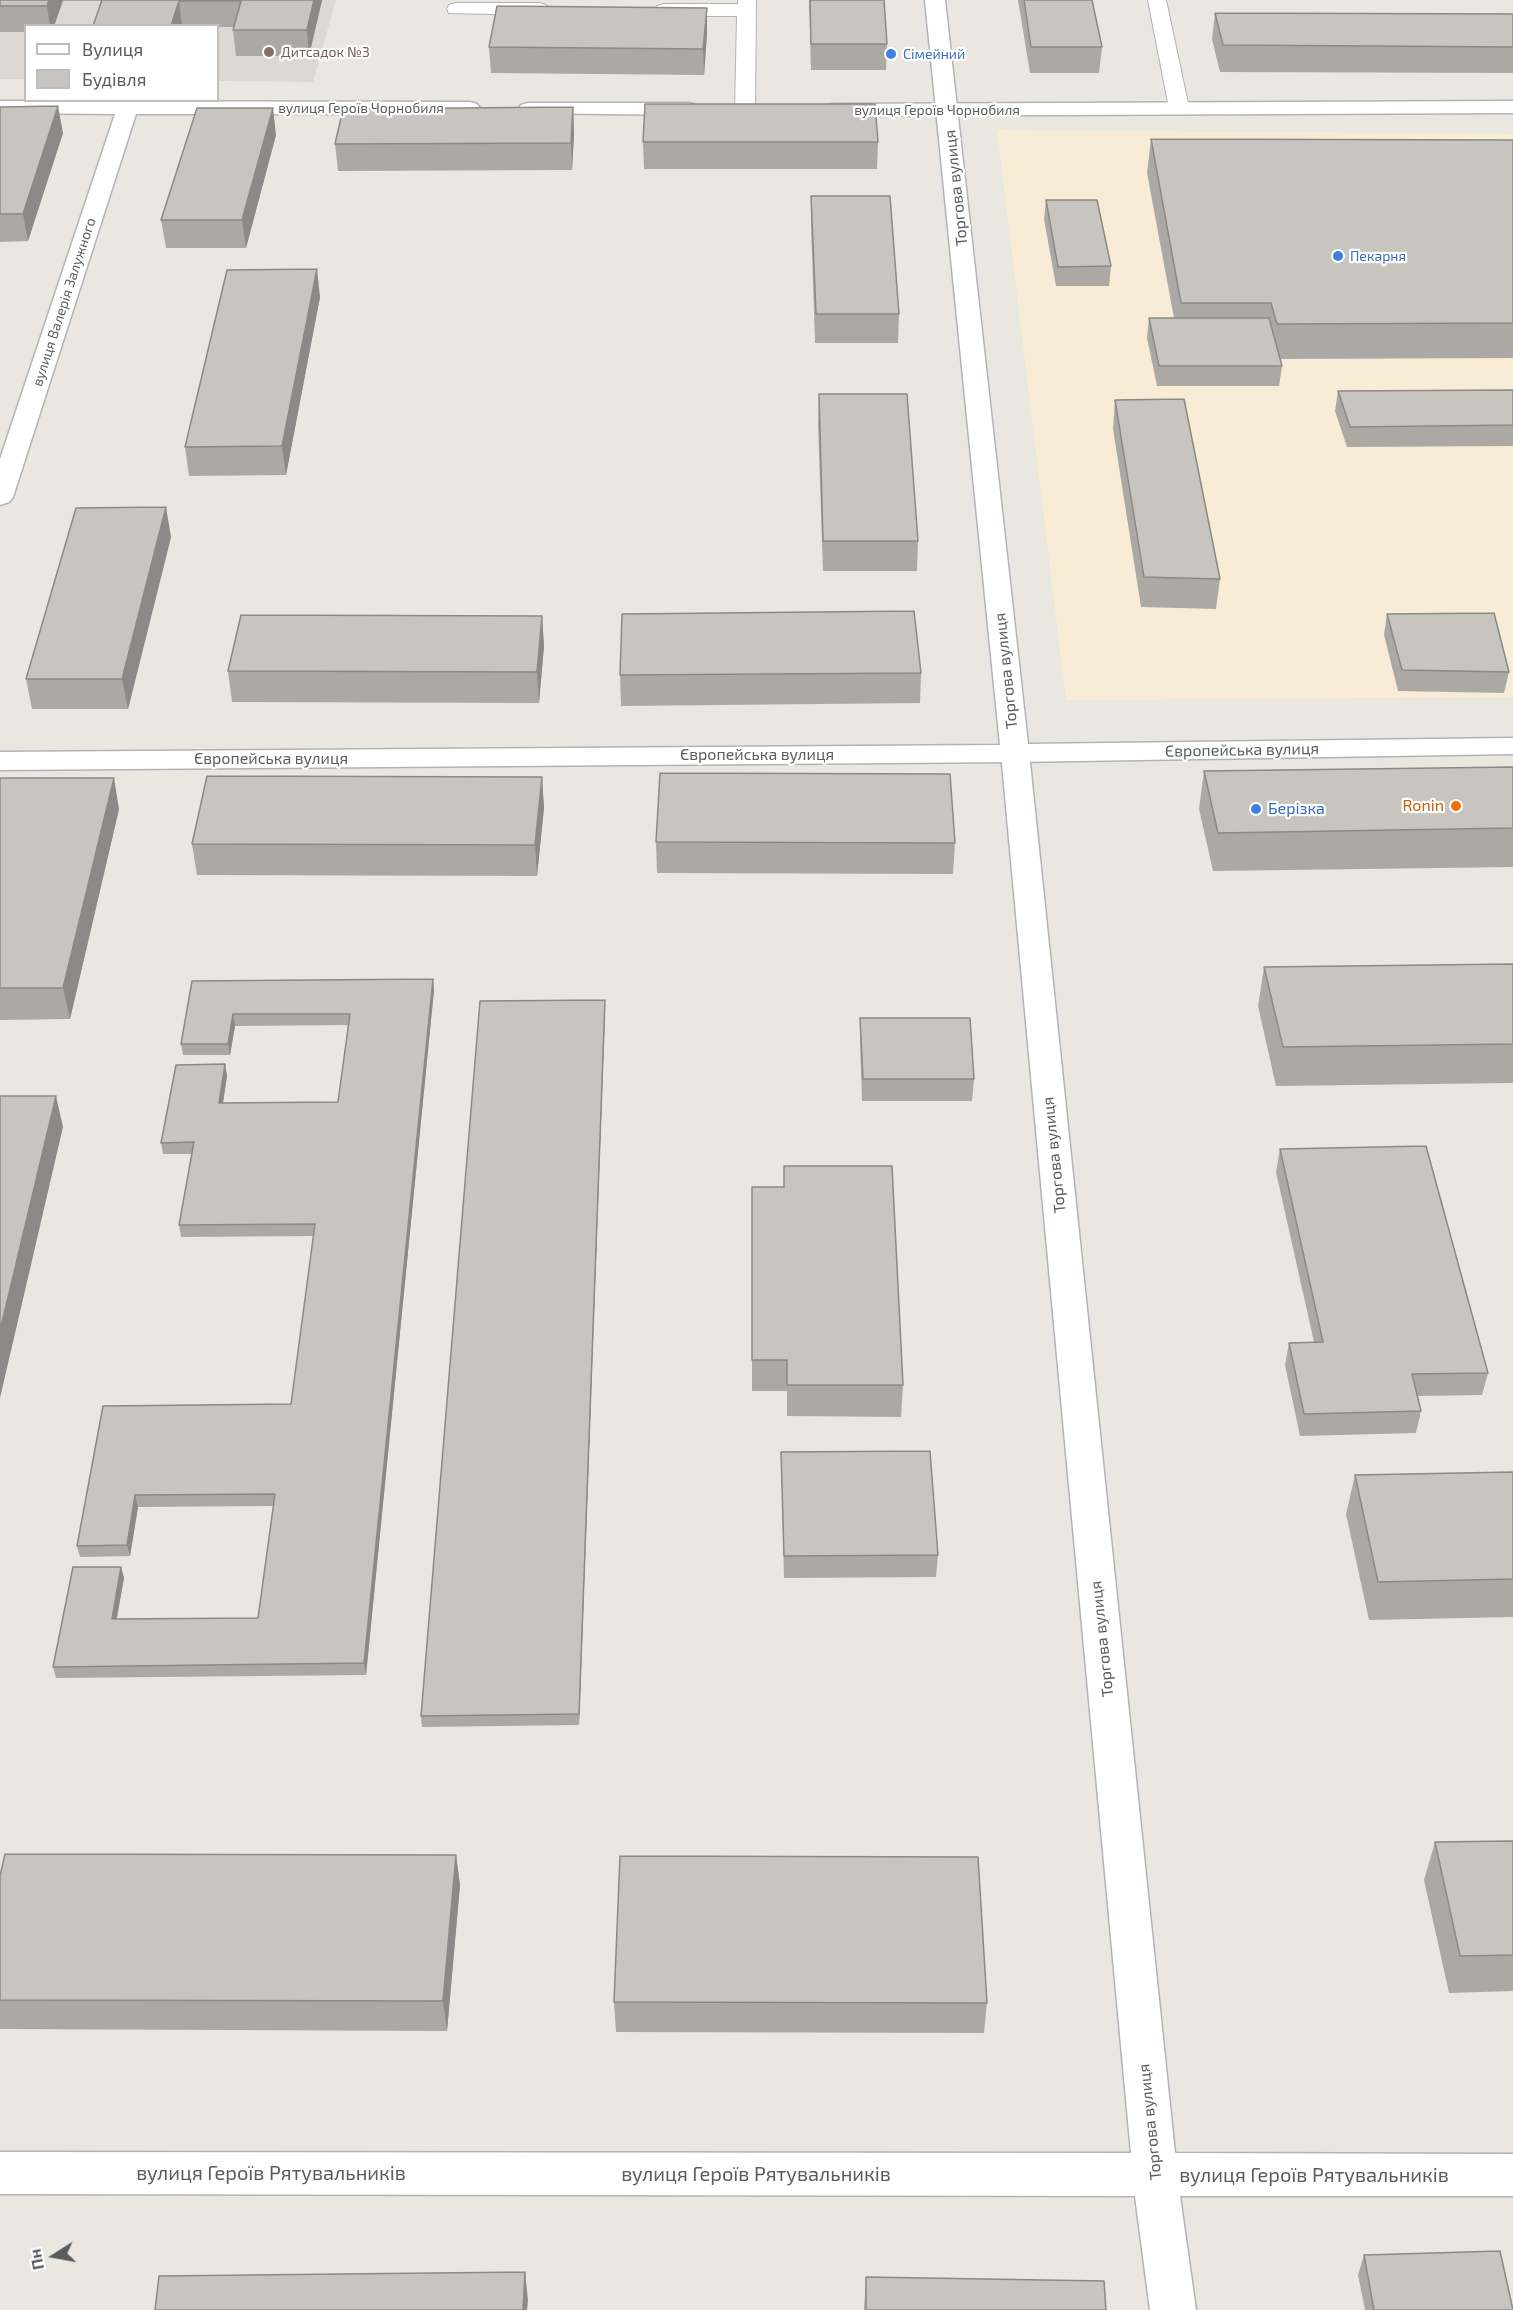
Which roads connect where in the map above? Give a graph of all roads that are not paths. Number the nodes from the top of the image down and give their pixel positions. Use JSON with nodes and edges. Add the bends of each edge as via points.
{"nodes":[{"id":1,"x":934,"y":0,"type":"edge"},
{"id":2,"x":1157,"y":0,"type":"edge"},
{"id":3,"x":747,"y":5,"type":"edge"},
{"id":4,"x":456,"y":9,"type":"dead end"},
{"id":5,"x":561,"y":9,"type":"edge"},
{"id":6,"x":642,"y":10,"type":"edge"},
{"id":7,"x":128,"y":106,"type":"junction"},
{"id":8,"x":0,"y":107,"type":"edge"},
{"id":9,"x":1513,"y":107,"type":"edge"},
{"id":10,"x":1179,"y":108,"type":"junction"},
{"id":11,"x":745,"y":110,"type":"junction"},
{"id":12,"x":768,"y":110,"type":"edge"},
{"id":13,"x":816,"y":110,"type":"edge"},
{"id":14,"x":948,"y":111,"type":"junction"},
{"id":15,"x":0,"y":496,"type":"edge"},
{"id":16,"x":1513,"y":746,"type":"edge"},
{"id":17,"x":1015,"y":753,"type":"junction"},
{"id":18,"x":0,"y":761,"type":"edge"},
{"id":19,"x":0,"y":2173,"type":"edge"},
{"id":20,"x":1155,"y":2174,"type":"junction"},
{"id":21,"x":1513,"y":2175,"type":"edge"},
{"id":22,"x":1173,"y":2310,"type":"edge"}],
"edges":[{"from":1,"to":14,"type":"street","name":"Торгова вулиця"},
{"from":2,"to":10,"type":"lane"},
{"from":3,"to":6,"type":"lane"},
{"from":3,"to":11,"type":"lane"},
{"from":4,"to":5,"type":"lane"},
{"from":7,"to":8,"type":"street","name":"вулиця Героїв Чорнобиля"},
{"from":7,"to":11,"type":"street","name":"вулиця Героїв Чорнобиля"},
{"from":7,"to":15,"type":"street","name":"вулиця Валерія Залужного"},
{"from":9,"to":10,"type":"street","name":"вулиця Героїв Чорнобиля"},
{"from":10,"to":14,"type":"street","name":"вулиця Героїв Чорнобиля"},
{"from":11,"to":12,"type":"street","name":"вулиця Героїв Чорнобиля"},
{"from":13,"to":14,"type":"street","name":"вулиця Героїв Чорнобиля"},
{"from":14,"to":17,"type":"street","name":"Торгова вулиця"},
{"from":16,"to":17,"type":"street","name":"Європейська вулиця"},
{"from":17,"to":18,"type":"street","name":"Європейська вулиця"},
{"from":17,"to":20,"type":"street","name":"Торгова вулиця"},
{"from":19,"to":20,"type":"street","name":"вулиця Героїв Рятувальників"},
{"from":20,"to":21,"type":"street","name":"вулиця Героїв Рятувальників"},
{"from":20,"to":22,"type":"street","name":"Торгова вулиця"}]}
